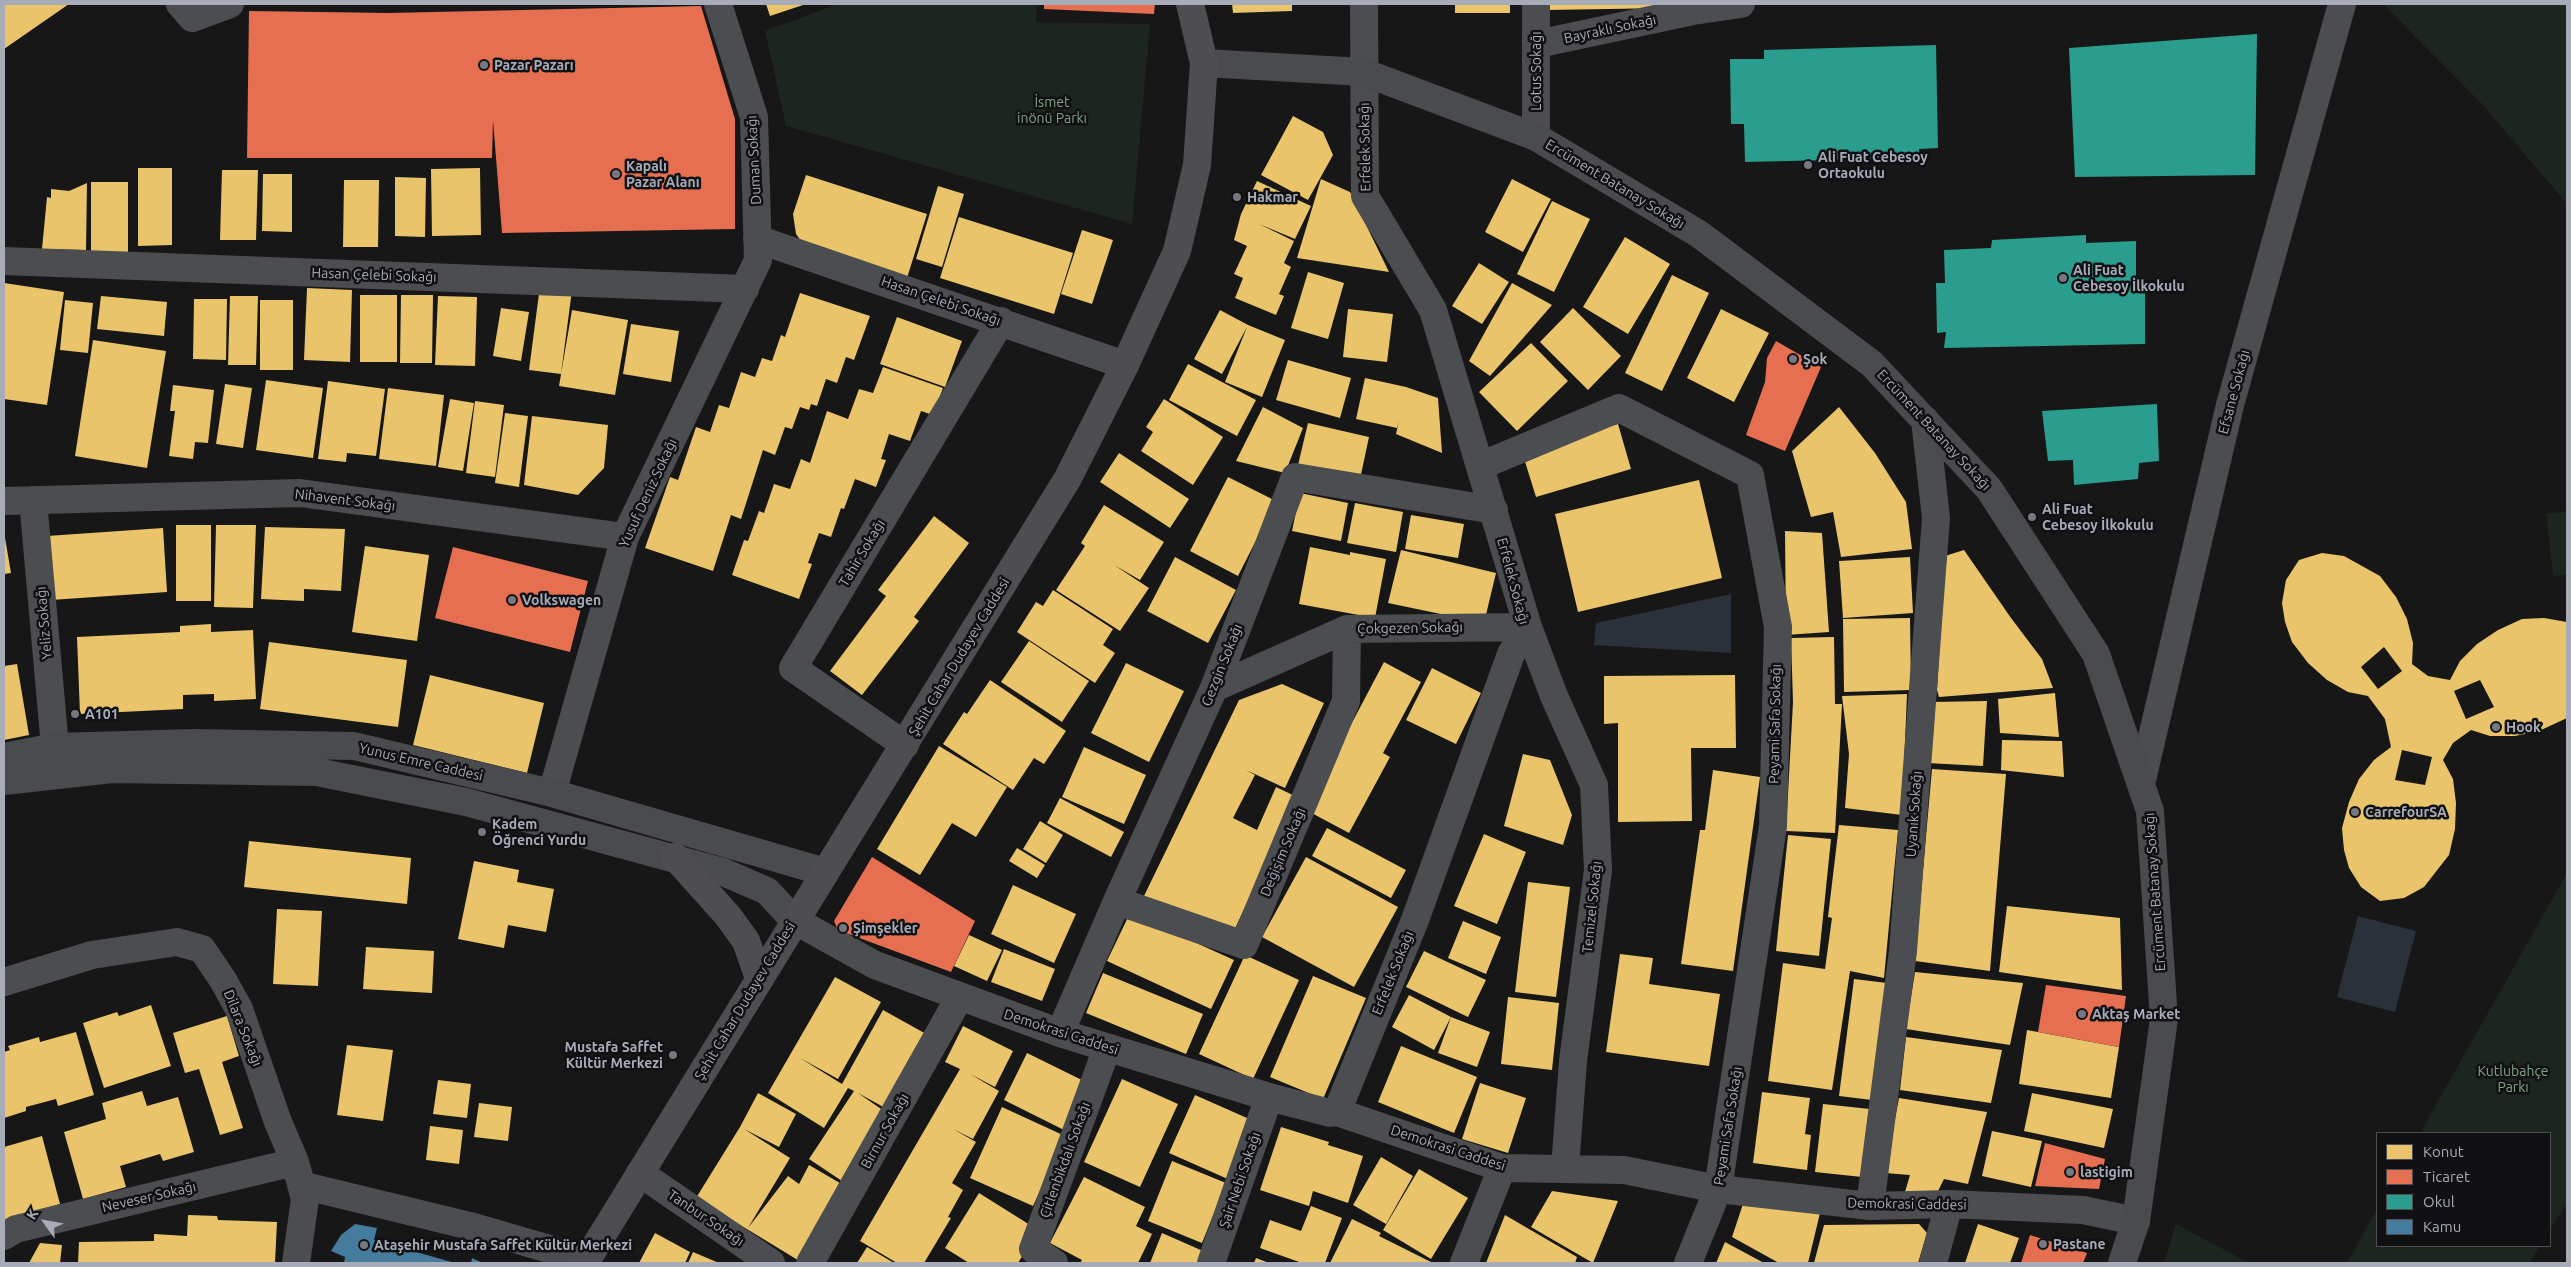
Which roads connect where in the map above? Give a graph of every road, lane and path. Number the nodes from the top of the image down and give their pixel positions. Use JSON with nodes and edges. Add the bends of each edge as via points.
{"nodes":[{"id":1,"x":180,"y":4,"type":"edge"},
{"id":2,"x":230,"y":4,"type":"edge"},
{"id":3,"x":718,"y":4,"type":"edge"},
{"id":4,"x":1190,"y":4,"type":"edge"},
{"id":5,"x":1364,"y":4,"type":"edge"},
{"id":6,"x":1536,"y":4,"type":"edge"},
{"id":7,"x":1741,"y":4,"type":"edge"},
{"id":8,"x":2342,"y":4,"type":"edge"},
{"id":9,"x":1693,"y":7,"type":"edge"},
{"id":10,"x":1537,"y":44,"type":"junction"},
{"id":11,"x":1204,"y":63,"type":"junction"},
{"id":12,"x":1363,"y":72,"type":"junction"},
{"id":13,"x":1536,"y":137,"type":"junction"},
{"id":14,"x":757,"y":239,"type":"junction"},
{"id":15,"x":4,"y":261,"type":"edge"},
{"id":16,"x":744,"y":289,"type":"junction"},
{"id":17,"x":1001,"y":321,"type":"junction"},
{"id":18,"x":1125,"y":365,"type":"junction"},
{"id":19,"x":1925,"y":420,"type":"junction"},
{"id":20,"x":1480,"y":466,"type":"junction"},
{"id":21,"x":4,"y":500,"type":"edge"},
{"id":22,"x":33,"y":500,"type":"junction"},
{"id":23,"x":1494,"y":510,"type":"junction"},
{"id":24,"x":625,"y":537,"type":"junction"},
{"id":25,"x":1528,"y":627,"type":"junction"},
{"id":26,"x":1346,"y":629,"type":"junction"},
{"id":27,"x":1214,"y":688,"type":"junction"},
{"id":28,"x":905,"y":745,"type":"junction"},
{"id":29,"x":56,"y":747,"type":"junction"},
{"id":30,"x":4,"y":757,"type":"edge"},
{"id":31,"x":4,"y":781,"type":"edge"},
{"id":32,"x":2141,"y":784,"type":"junction"},
{"id":33,"x":552,"y":793,"type":"junction"},
{"id":34,"x":675,"y":857,"type":"junction"},
{"id":35,"x":825,"y":872,"type":"junction"},
{"id":36,"x":1117,"y":901,"type":"junction"},
{"id":37,"x":794,"y":920,"type":"junction"},
{"id":38,"x":759,"y":978,"type":"junction"},
{"id":39,"x":4,"y":982,"type":"edge"},
{"id":40,"x":959,"y":998,"type":"junction"},
{"id":41,"x":1060,"y":1033,"type":"junction"},
{"id":42,"x":1107,"y":1048,"type":"junction"},
{"id":43,"x":1269,"y":1097,"type":"junction"},
{"id":44,"x":1337,"y":1112,"type":"junction"},
{"id":45,"x":1502,"y":1168,"type":"junction"},
{"id":46,"x":1565,"y":1168,"type":"junction"},
{"id":47,"x":640,"y":1173,"type":"junction"},
{"id":48,"x":298,"y":1174,"type":"junction"},
{"id":49,"x":1718,"y":1189,"type":"junction"},
{"id":50,"x":1949,"y":1204,"type":"junction"},
{"id":51,"x":1870,"y":1206,"type":"junction"},
{"id":52,"x":2136,"y":1221,"type":"junction"},
{"id":53,"x":4,"y":1236,"type":"edge"},
{"id":54,"x":586,"y":1262,"type":"edge"},
{"id":55,"x":296,"y":1263,"type":"edge"},
{"id":56,"x":771,"y":1263,"type":"edge"},
{"id":57,"x":810,"y":1263,"type":"edge"},
{"id":58,"x":1054,"y":1263,"type":"edge"},
{"id":59,"x":1211,"y":1263,"type":"edge"},
{"id":60,"x":1464,"y":1263,"type":"edge"},
{"id":61,"x":1688,"y":1263,"type":"edge"},
{"id":62,"x":1932,"y":1263,"type":"edge"},
{"id":63,"x":2122,"y":1263,"type":"edge"}],
"edges":[{"from":1,"to":2,"type":"street","via":[[192,18]]},
{"from":3,"to":14,"type":"street","name":"Duman Sokağı","via":[[754,117]]},
{"from":4,"to":11,"type":"main road","name":"Şehit Cahar Dudayev Caddesi"},
{"from":5,"to":12,"type":"street","name":"Erfelek Sokağı"},
{"from":6,"to":10,"type":"street","name":"Lotus Sokağı"},
{"from":7,"to":9,"type":"street","name":"Bayraklı Sokağı"},
{"from":8,"to":32,"type":"street","name":"Efsane Sokağı","via":[[2230,405]]},
{"from":9,"to":10,"type":"street","name":"Bayraklı Sokağı"},
{"from":10,"to":13,"type":"street","name":"Lotus Sokağı"},
{"from":11,"to":12,"type":"street","name":"Ercüment Batanay Sokağı"},
{"from":11,"to":18,"type":"main road","name":"Şehit Cahar Dudayev Caddesi","via":[[1197,165],[1177,251]]},
{"from":12,"to":13,"type":"street","name":"Ercüment Batanay Sokağı"},
{"from":12,"to":20,"type":"street","name":"Erfelek Sokağı","via":[[1365,196],[1434,310]]},
{"from":13,"to":19,"type":"street","name":"Ercüment Batanay Sokağı","via":[[1699,234],[1872,364]]},
{"from":14,"to":16,"type":"street","name":"Duman Sokağı","via":[[758,260]]},
{"from":14,"to":17,"type":"street","name":"Hasan Çelebi Sokağı"},
{"from":15,"to":16,"type":"street","name":"Hasan Çelebi Sokağı"},
{"from":16,"to":24,"type":"street","name":"Yusuf Deniz Sokağı"},
{"from":17,"to":18,"type":"street","name":"Hasan Çelebi Sokağı"},
{"from":17,"to":28,"type":"street","name":"Tahir Sokağı","via":[[793,668]]},
{"from":18,"to":28,"type":"main road","name":"Şehit Cahar Dudayev Caddesi","via":[[1068,478]]},
{"from":19,"to":32,"type":"street","name":"Ercüment Batanay Sokağı","via":[[1989,489],[2096,654]]},
{"from":19,"to":51,"type":"street","name":"Uyanık Sokağı","via":[[1936,518],[1903,951]]},
{"from":20,"to":23,"type":"street","name":"Erfelek Sokağı"},
{"from":20,"to":49,"type":"street","name":"Peyami Safa Sokağı","via":[[1620,408],[1750,475],[1778,627],[1773,826]]},
{"from":21,"to":22,"type":"street","name":"Nihavent Sokağı"},
{"from":22,"to":24,"type":"street","name":"Nihavent Sokağı","via":[[300,493]]},
{"from":22,"to":29,"type":"street","name":"Yeliz Sokağı"},
{"from":23,"to":25,"type":"street","name":"Erfelek Sokağı"},
{"from":23,"to":27,"type":"street","name":"Gezgin Sokağı","via":[[1295,477]]},
{"from":24,"to":33,"type":"street","name":"Yusuf Deniz Sokağı"},
{"from":25,"to":26,"type":"street","name":"Çokgezen Sokağı"},
{"from":25,"to":44,"type":"street","name":"Erfelek Sokağı","via":[[1511,654],[1415,920]]},
{"from":25,"to":46,"type":"street","name":"Temizel Sokağı","via":[[1554,696],[1594,785],[1598,870],[1572,1062]]},
{"from":26,"to":27,"type":"street","name":"Çokgezen Sokağı"},
{"from":26,"to":36,"type":"street","name":"Değişim Sokağı","via":[[1346,701],[1244,945]]},
{"from":27,"to":36,"type":"street","name":"Gezgin Sokağı"},
{"from":28,"to":35,"type":"main road","name":"Şehit Cahar Dudayev Caddesi"},
{"from":29,"to":30,"type":"street","name":"Yunus Emre Caddesi"},
{"from":29,"to":33,"type":"street","name":"Yunus Emre Caddesi","via":[[194,743],[354,746]]},
{"from":31,"to":34,"type":"street","via":[[112,769],[317,772],[466,802]]},
{"from":32,"to":52,"type":"street","name":"Ercüment Batanay Sokağı","via":[[2150,811],[2164,1019]]},
{"from":33,"to":35,"type":"street","name":"Yunus Emre Caddesi"},
{"from":34,"to":37,"type":"street","via":[[723,872],[767,891]]},
{"from":34,"to":38,"type":"main road","via":[[746,941]]},
{"from":35,"to":37,"type":"main road","name":"Şehit Cahar Dudayev Caddesi"},
{"from":36,"to":41,"type":"street","name":"Gezgin Sokağı"},
{"from":37,"to":38,"type":"main road","name":"Şehit Cahar Dudayev Caddesi"},
{"from":37,"to":40,"type":"street","name":"Demokrasi Caddesi","via":[[875,965]]},
{"from":38,"to":47,"type":"main road","name":"Şehit Cahar Dudayev Caddesi"},
{"from":39,"to":48,"type":"street","name":"Dilara Sokağı","via":[[92,955],[177,942],[202,948],[239,1009]]},
{"from":40,"to":41,"type":"street","name":"Demokrasi Caddesi"},
{"from":40,"to":57,"type":"street","name":"Birnur Sokağı"},
{"from":41,"to":42,"type":"street","name":"Demokrasi Caddesi"},
{"from":42,"to":43,"type":"street","name":"Demokrasi Caddesi"},
{"from":42,"to":58,"type":"street","name":"Çitlenbikdalı Sokağı","via":[[1032,1249]]},
{"from":43,"to":44,"type":"street","name":"Demokrasi Caddesi"},
{"from":43,"to":59,"type":"street","name":"Şair Nebi Sokağı"},
{"from":44,"to":45,"type":"street","name":"Demokrasi Caddesi"},
{"from":45,"to":46,"type":"street","name":"Demokrasi Caddesi"},
{"from":45,"to":60,"type":"street"},
{"from":46,"to":49,"type":"street","name":"Demokrasi Caddesi","via":[[1624,1170]]},
{"from":47,"to":54,"type":"main road","name":"Şehit Cahar Dudayev Caddesi"},
{"from":47,"to":56,"type":"street","name":"Tanbur Sokağı"},
{"from":48,"to":53,"type":"street","name":"Neveser Sokağı","via":[[16,1229]]},
{"from":48,"to":54,"type":"street"},
{"from":48,"to":55,"type":"street","name":"Dilara Sokağı","via":[[305,1199]]},
{"from":49,"to":51,"type":"street","name":"Demokrasi Caddesi"},
{"from":49,"to":61,"type":"street","name":"Peyami Safa Sokağı"},
{"from":50,"to":51,"type":"street","name":"Demokrasi Caddesi"},
{"from":50,"to":52,"type":"street","name":"Demokrasi Caddesi","via":[[2083,1210]]},
{"from":50,"to":62,"type":"street"},
{"from":52,"to":63,"type":"street","name":"Ercüment Batanay Sokağı"}]}
